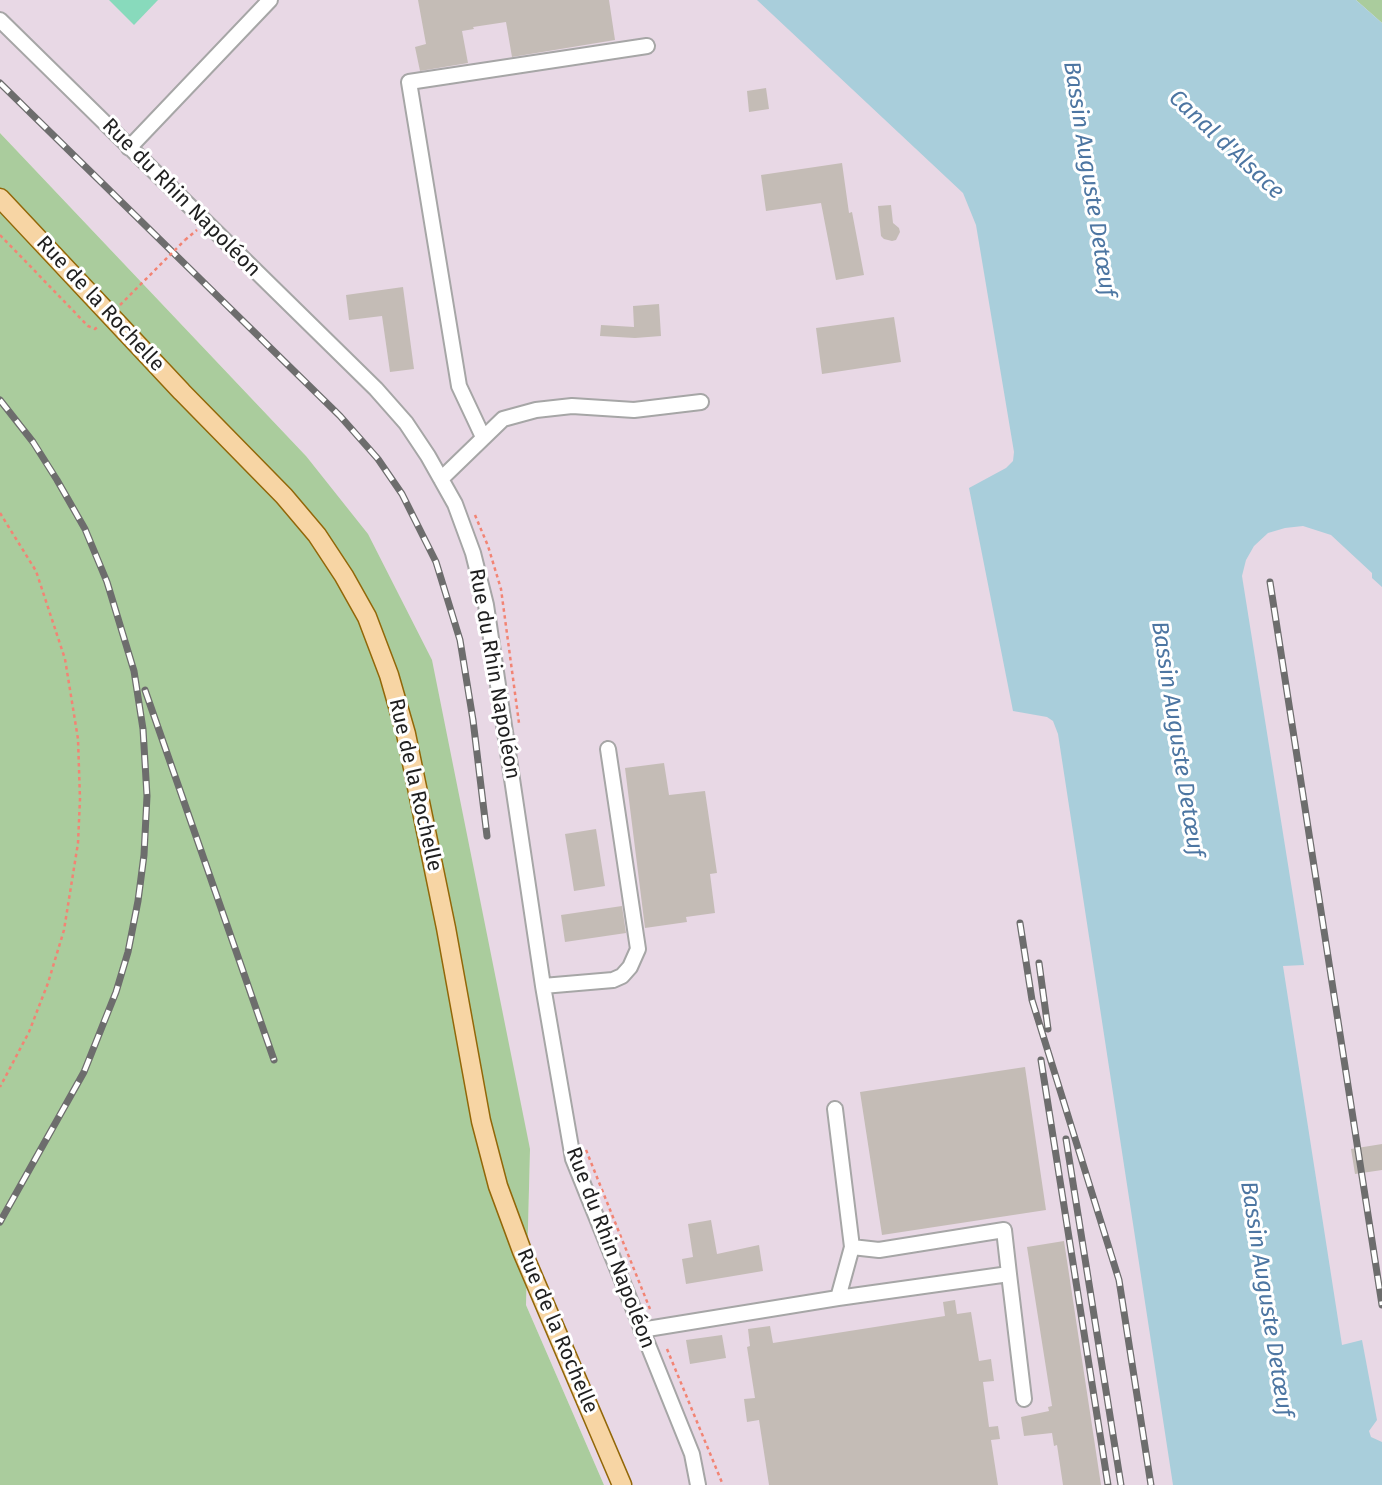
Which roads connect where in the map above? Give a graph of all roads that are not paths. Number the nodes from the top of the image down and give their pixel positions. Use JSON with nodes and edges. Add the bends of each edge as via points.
{"nodes":[{"id":1,"x":270,"y":0,"type":"edge"},
{"id":2,"x":0,"y":20,"type":"edge"},
{"id":3,"x":646,"y":46,"type":"dead end"},
{"id":4,"x":129,"y":148,"type":"junction"},
{"id":5,"x":0,"y":198,"type":"edge"},
{"id":6,"x":701,"y":402,"type":"dead end"},
{"id":7,"x":483,"y":437,"type":"junction"},
{"id":8,"x":441,"y":479,"type":"junction"},
{"id":9,"x":608,"y":749,"type":"dead end"},
{"id":10,"x":543,"y":986,"type":"junction"},
{"id":11,"x":835,"y":1109,"type":"dead end"},
{"id":12,"x":852,"y":1247,"type":"junction"},
{"id":13,"x":1009,"y":1274,"type":"junction"},
{"id":14,"x":838,"y":1298,"type":"junction"},
{"id":15,"x":641,"y":1330,"type":"junction"},
{"id":16,"x":1024,"y":1399,"type":"dead end"},
{"id":17,"x":622,"y":1485,"type":"edge"},
{"id":18,"x":698,"y":1485,"type":"edge"}],
"edges":[{"from":1,"to":4,"type":"street"},
{"from":2,"to":4,"type":"street","name":"Rue du Rhin Napoléon"},
{"from":3,"to":7,"type":"street","via":[[409,82],[459,386]]},
{"from":4,"to":8,"type":"street","name":"Rue du Rhin Napoléon","via":[[376,389],[406,424]]},
{"from":5,"to":17,"type":"main road","name":"Rue de la Rochelle","via":[[284,496],[317,536],[367,617],[406,734],[481,1121],[498,1186]]},
{"from":6,"to":7,"type":"street","via":[[634,410],[572,406],[536,410],[503,419]]},
{"from":7,"to":8,"type":"street"},
{"from":8,"to":10,"type":"street","name":"Rue du Rhin Napoléon","via":[[473,553],[486,605]]},
{"from":9,"to":10,"type":"street","via":[[638,949],[630,967],[613,980]]},
{"from":10,"to":15,"type":"street","name":"Rue du Rhin Napoléon","via":[[573,1159]]},
{"from":11,"to":12,"type":"street"},
{"from":12,"to":13,"type":"street","via":[[879,1250],[1004,1230]]},
{"from":12,"to":14,"type":"street"},
{"from":13,"to":14,"type":"street"},
{"from":13,"to":16,"type":"street"},
{"from":14,"to":15,"type":"street"},
{"from":15,"to":18,"type":"street","name":"Rue du Rhin Napoléon","via":[[692,1454]]}]}
